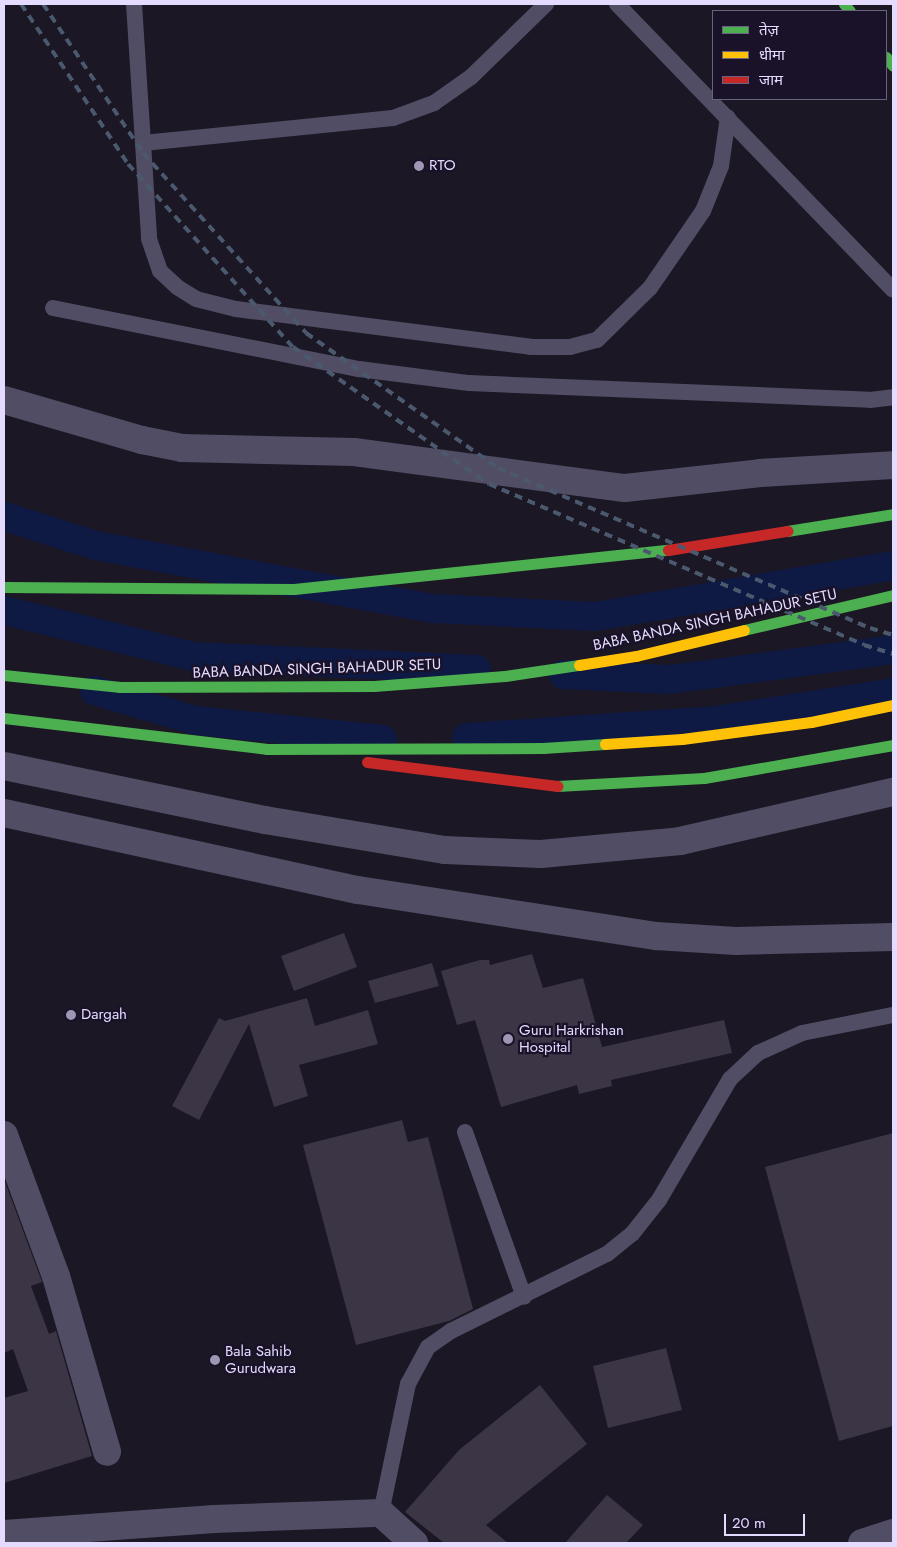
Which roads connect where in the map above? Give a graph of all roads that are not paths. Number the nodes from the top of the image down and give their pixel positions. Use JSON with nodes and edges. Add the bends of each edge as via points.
{"nodes":[{"id":1,"x":134,"y":4,"type":"edge"},
{"id":2,"x":546,"y":4,"type":"edge"},
{"id":3,"x":618,"y":4,"type":"edge"},
{"id":4,"x":728,"y":118,"type":"junction"},
{"id":5,"x":143,"y":143,"type":"junction"},
{"id":6,"x":893,"y":290,"type":"edge"},
{"id":7,"x":54,"y":308,"type":"dead end"},
{"id":8,"x":893,"y":397,"type":"edge"},
{"id":9,"x":4,"y":400,"type":"edge"},
{"id":10,"x":893,"y":465,"type":"edge"},
{"id":11,"x":893,"y":514,"type":"edge"},
{"id":12,"x":4,"y":587,"type":"edge"},
{"id":13,"x":893,"y":595,"type":"edge"},
{"id":14,"x":4,"y":675,"type":"edge"},
{"id":15,"x":893,"y":705,"type":"edge"},
{"id":16,"x":4,"y":718,"type":"edge"},
{"id":17,"x":893,"y":745,"type":"edge"},
{"id":18,"x":267,"y":749,"type":"junction"},
{"id":19,"x":4,"y":766,"type":"edge"},
{"id":20,"x":893,"y":792,"type":"edge"},
{"id":21,"x":4,"y":813,"type":"edge"},
{"id":22,"x":893,"y":937,"type":"edge"},
{"id":23,"x":893,"y":1015,"type":"edge"},
{"id":24,"x":465,"y":1132,"type":"dead end"},
{"id":25,"x":4,"y":1135,"type":"edge"},
{"id":26,"x":524,"y":1297,"type":"junction"},
{"id":27,"x":107,"y":1452,"type":"dead end"},
{"id":28,"x":381,"y":1512,"type":"junction"},
{"id":29,"x":893,"y":1533,"type":"edge"},
{"id":30,"x":4,"y":1534,"type":"edge"},
{"id":31,"x":122,"y":1534,"type":"edge"},
{"id":32,"x":414,"y":1543,"type":"edge"},
{"id":33,"x":862,"y":1543,"type":"edge"}],
"edges":[{"from":1,"to":5,"type":"lane"},
{"from":2,"to":5,"type":"lane","via":[[471,77],[434,103],[392,118]]},
{"from":3,"to":4,"type":"lane"},
{"from":4,"to":5,"type":"lane","via":[[721,166],[703,211],[650,288],[623,318],[597,340],[570,347],[501,343],[236,309],[196,299],[160,271],[149,239]]},
{"from":4,"to":6,"type":"lane"},
{"from":7,"to":8,"type":"lane","via":[[359,369],[469,383],[870,400]]},
{"from":9,"to":10,"type":"street","via":[[142,440],[182,448],[300,448],[354,452],[625,488],[760,473]]},
{"from":11,"to":12,"type":"highway","via":[[662,551],[294,589]]},
{"from":13,"to":14,"type":"highway","name":"BABA BANDA SINGH BAHADUR SETU","via":[[636,656],[505,676],[374,686],[120,688]]},
{"from":15,"to":18,"type":"highway","via":[[811,722],[672,739],[543,748]]},
{"from":16,"to":18,"type":"highway","via":[[122,735]]},
{"from":17,"to":18,"type":"highway","via":[[704,778],[548,787]]},
{"from":19,"to":20,"type":"street","via":[[265,820],[445,850],[541,854],[680,841]]},
{"from":21,"to":22,"type":"street","via":[[358,890],[656,936],[736,942]]},
{"from":23,"to":26,"type":"lane","via":[[802,1034],[758,1053],[730,1079],[659,1200],[632,1234],[607,1254]]},
{"from":24,"to":26,"type":"lane"},
{"from":25,"to":27,"type":"street","via":[[56,1276]]},
{"from":26,"to":28,"type":"lane","via":[[451,1331],[428,1347],[408,1384]]},
{"from":28,"to":31,"type":"street"},
{"from":28,"to":32,"type":"street"},
{"from":29,"to":33,"type":"street"},
{"from":30,"to":31,"type":"street"}]}
